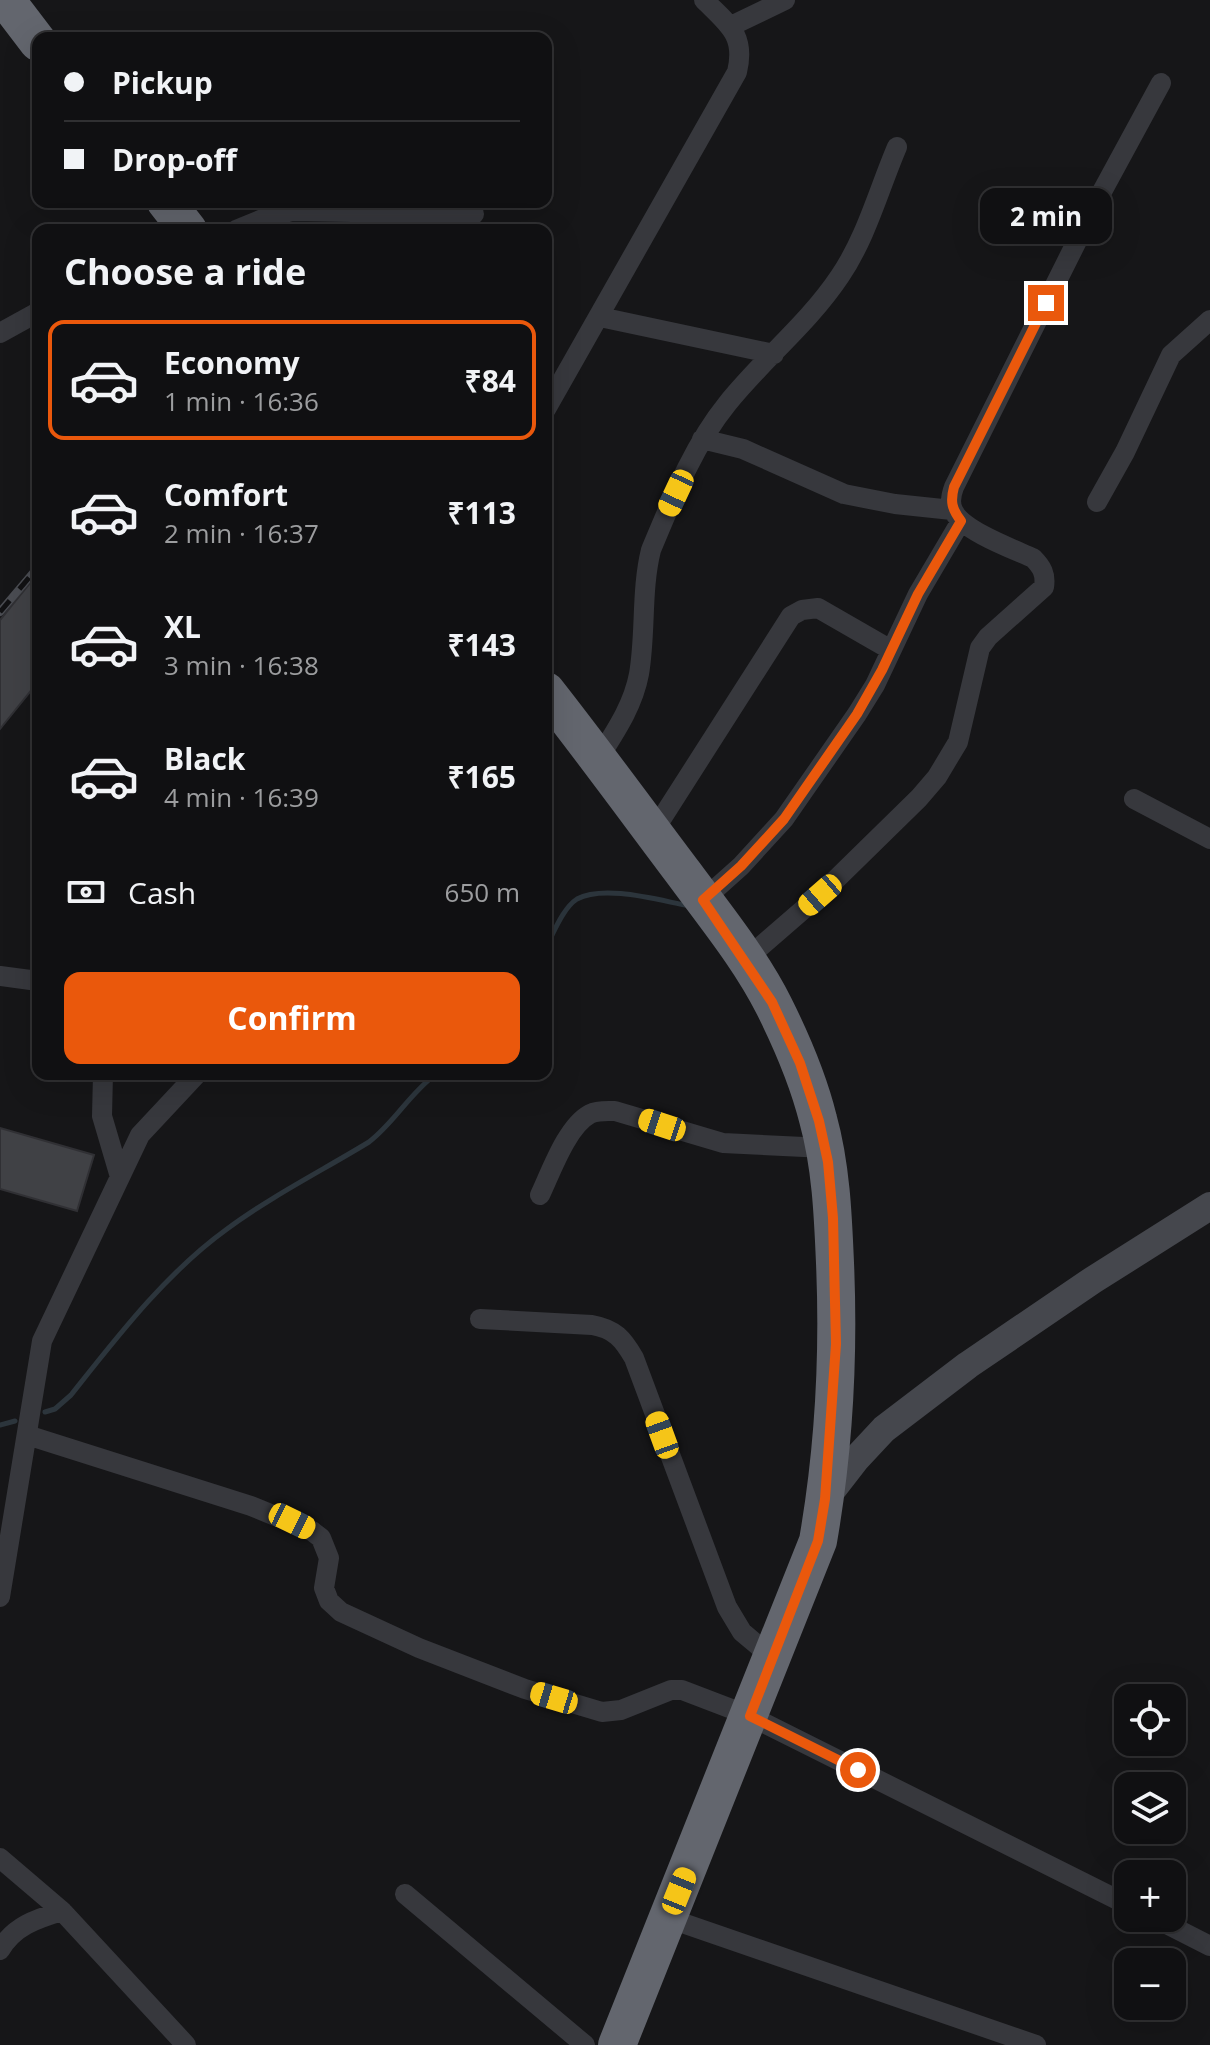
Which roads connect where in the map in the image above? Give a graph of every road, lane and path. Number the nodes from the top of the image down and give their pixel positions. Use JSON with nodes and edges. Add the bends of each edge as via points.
{"nodes":[{"id":1,"x":6,"y":0,"type":"edge"},
{"id":2,"x":704,"y":0,"type":"edge"},
{"id":3,"x":785,"y":0,"type":"edge"},
{"id":4,"x":731,"y":26,"type":"junction"},
{"id":5,"x":32,"y":34,"type":"edge"},
{"id":6,"x":1161,"y":83,"type":"dead end"},
{"id":7,"x":897,"y":147,"type":"dead end"},
{"id":8,"x":292,"y":211,"type":"junction"},
{"id":9,"x":474,"y":214,"type":"dead end"},
{"id":10,"x":250,"y":224,"type":"edge"},
{"id":11,"x":304,"y":224,"type":"edge"},
{"id":12,"x":32,"y":315,"type":"edge"},
{"id":13,"x":600,"y":317,"type":"junction"},
{"id":14,"x":1210,"y":320,"type":"edge"},
{"id":15,"x":0,"y":333,"type":"edge"},
{"id":16,"x":774,"y":354,"type":"junction"},
{"id":17,"x":552,"y":399,"type":"edge"},
{"id":18,"x":702,"y":439,"type":"junction"},
{"id":19,"x":1097,"y":502,"type":"dead end"},
{"id":20,"x":957,"y":516,"type":"junction"},
{"id":21,"x":891,"y":650,"type":"junction"},
{"id":22,"x":552,"y":706,"type":"edge"},
{"id":23,"x":598,"y":759,"type":"junction"},
{"id":24,"x":1134,"y":799,"type":"dead end"},
{"id":25,"x":653,"y":832,"type":"junction"},
{"id":26,"x":1210,"y":839,"type":"edge"},
{"id":27,"x":703,"y":900,"type":"junction"},
{"id":28,"x":745,"y":960,"type":"junction"},
{"id":29,"x":0,"y":976,"type":"edge"},
{"id":30,"x":32,"y":980,"type":"edge"},
{"id":31,"x":103,"y":1080,"type":"edge"},
{"id":32,"x":191,"y":1080,"type":"edge"},
{"id":33,"x":825,"y":1148,"type":"junction"},
{"id":34,"x":120,"y":1177,"type":"junction"},
{"id":35,"x":540,"y":1195,"type":"dead end"},
{"id":36,"x":1210,"y":1206,"type":"edge"},
{"id":37,"x":480,"y":1319,"type":"dead end"},
{"id":38,"x":27,"y":1435,"type":"junction"},
{"id":39,"x":825,"y":1499,"type":"junction"},
{"id":40,"x":0,"y":1597,"type":"edge"},
{"id":41,"x":773,"y":1658,"type":"junction"},
{"id":42,"x":750,"y":1716,"type":"junction"},
{"id":43,"x":0,"y":1858,"type":"edge"},
{"id":44,"x":405,"y":1894,"type":"dead end"},
{"id":45,"x":1114,"y":1898,"type":"edge"},
{"id":46,"x":62,"y":1911,"type":"junction"},
{"id":47,"x":668,"y":1918,"type":"junction"},
{"id":48,"x":1182,"y":1932,"type":"edge"},
{"id":49,"x":1210,"y":1946,"type":"edge"},
{"id":50,"x":0,"y":1950,"type":"edge"},
{"id":51,"x":186,"y":2045,"type":"edge"},
{"id":52,"x":585,"y":2045,"type":"edge"},
{"id":53,"x":617,"y":2045,"type":"edge"},
{"id":54,"x":1036,"y":2045,"type":"edge"}],
"edges":[{"from":1,"to":5,"type":"highway"},
{"from":2,"to":4,"type":"street"},
{"from":3,"to":4,"type":"street"},
{"from":4,"to":13,"type":"street","via":[[741,55],[737,72]]},
{"from":6,"to":20,"type":"street","via":[[954,487],[951,498]]},
{"from":7,"to":16,"type":"street","via":[[842,274]]},
{"from":8,"to":9,"type":"street"},
{"from":8,"to":10,"type":"street"},
{"from":8,"to":11,"type":"street"},
{"from":12,"to":15,"type":"street"},
{"from":13,"to":16,"type":"street"},
{"from":13,"to":17,"type":"street"},
{"from":14,"to":19,"type":"street","via":[[1171,355]]},
{"from":16,"to":18,"type":"street"},
{"from":18,"to":20,"type":"street","via":[[743,449],[844,494]]},
{"from":18,"to":23,"type":"street","via":[[651,550],[636,685]]},
{"from":20,"to":21,"type":"street"},
{"from":20,"to":28,"type":"street","via":[[1033,558],[1042,567],[1044,587],[980,648],[958,742],[937,777],[820,895]]},
{"from":21,"to":25,"type":"street","via":[[818,608],[791,616]]},
{"from":21,"to":27,"type":"street","via":[[857,714],[784,819]]},
{"from":22,"to":23,"type":"highway"},
{"from":23,"to":25,"type":"highway"},
{"from":24,"to":26,"type":"street"},
{"from":25,"to":27,"type":"highway"},
{"from":27,"to":28,"type":"highway"},
{"from":28,"to":33,"type":"highway","via":[[792,1044]]},
{"from":29,"to":30,"type":"street"},
{"from":31,"to":34,"type":"street","via":[[102,1116]]},
{"from":32,"to":34,"type":"street","via":[[140,1135]]},
{"from":33,"to":35,"type":"street","via":[[723,1143],[600,1111],[576,1126]]},
{"from":33,"to":39,"type":"highway","via":[[833,1218],[836,1344]]},
{"from":34,"to":38,"type":"street","via":[[42,1341]]},
{"from":36,"to":39,"type":"street","via":[[968,1365],[874,1439]]},
{"from":37,"to":41,"type":"street","via":[[592,1325],[610,1328],[624,1340],[727,1607],[742,1632]]},
{"from":38,"to":40,"type":"street"},
{"from":38,"to":42,"type":"street","via":[[251,1506],[312,1531],[329,1558],[324,1588],[329,1601],[341,1612],[419,1648],[602,1712],[682,1690]]},
{"from":39,"to":41,"type":"highway","via":[[818,1541]]},
{"from":41,"to":42,"type":"highway"},
{"from":42,"to":45,"type":"street"},
{"from":42,"to":47,"type":"highway"},
{"from":43,"to":46,"type":"street"},
{"from":44,"to":52,"type":"street"},
{"from":46,"to":50,"type":"street","via":[[17,1929]]},
{"from":46,"to":51,"type":"street"},
{"from":47,"to":53,"type":"highway"},
{"from":47,"to":54,"type":"street"},
{"from":48,"to":49,"type":"street"}]}
